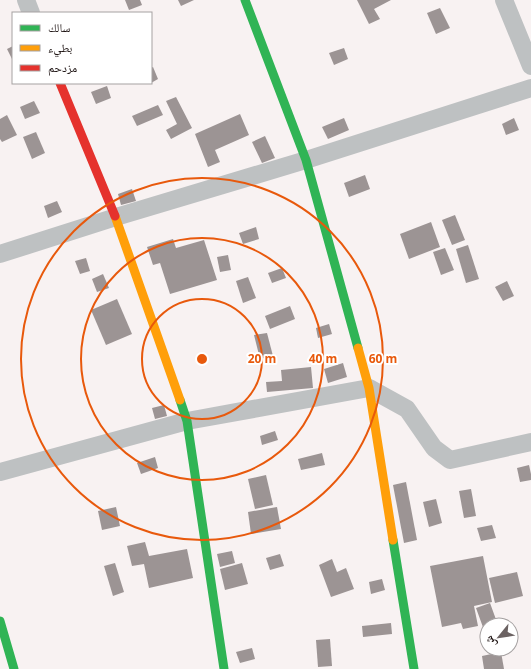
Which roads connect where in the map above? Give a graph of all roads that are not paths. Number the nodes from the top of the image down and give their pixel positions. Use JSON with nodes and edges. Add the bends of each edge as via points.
{"nodes":[{"id":1,"x":26,"y":0,"type":"edge"},
{"id":2,"x":245,"y":0,"type":"edge"},
{"id":3,"x":504,"y":0,"type":"edge"},
{"id":4,"x":32,"y":12,"type":"edge"},
{"id":5,"x":531,"y":66,"type":"edge"},
{"id":6,"x":60,"y":84,"type":"edge"},
{"id":7,"x":531,"y":88,"type":"edge"},
{"id":8,"x":306,"y":160,"type":"junction"},
{"id":9,"x":116,"y":218,"type":"junction"},
{"id":10,"x":0,"y":254,"type":"edge"},
{"id":11,"x":369,"y":388,"type":"junction"},
{"id":12,"x":187,"y":421,"type":"junction"},
{"id":13,"x":531,"y":442,"type":"edge"},
{"id":14,"x":0,"y":472,"type":"edge"},
{"id":15,"x":0,"y":621,"type":"edge"},
{"id":16,"x":14,"y":669,"type":"edge"},
{"id":17,"x":224,"y":669,"type":"edge"},
{"id":18,"x":414,"y":669,"type":"edge"}],
"edges":[{"from":1,"to":4,"type":"street"},
{"from":2,"to":8,"type":"street"},
{"from":3,"to":5,"type":"street"},
{"from":6,"to":9,"type":"street"},
{"from":7,"to":8,"type":"street"},
{"from":8,"to":9,"type":"street"},
{"from":8,"to":11,"type":"street"},
{"from":9,"to":10,"type":"street"},
{"from":9,"to":12,"type":"street"},
{"from":11,"to":12,"type":"street"},
{"from":11,"to":13,"type":"street","via":[[407,409],[434,448],[450,460]]},
{"from":11,"to":18,"type":"street"},
{"from":12,"to":14,"type":"street"},
{"from":12,"to":17,"type":"street"},
{"from":15,"to":16,"type":"street"}]}
